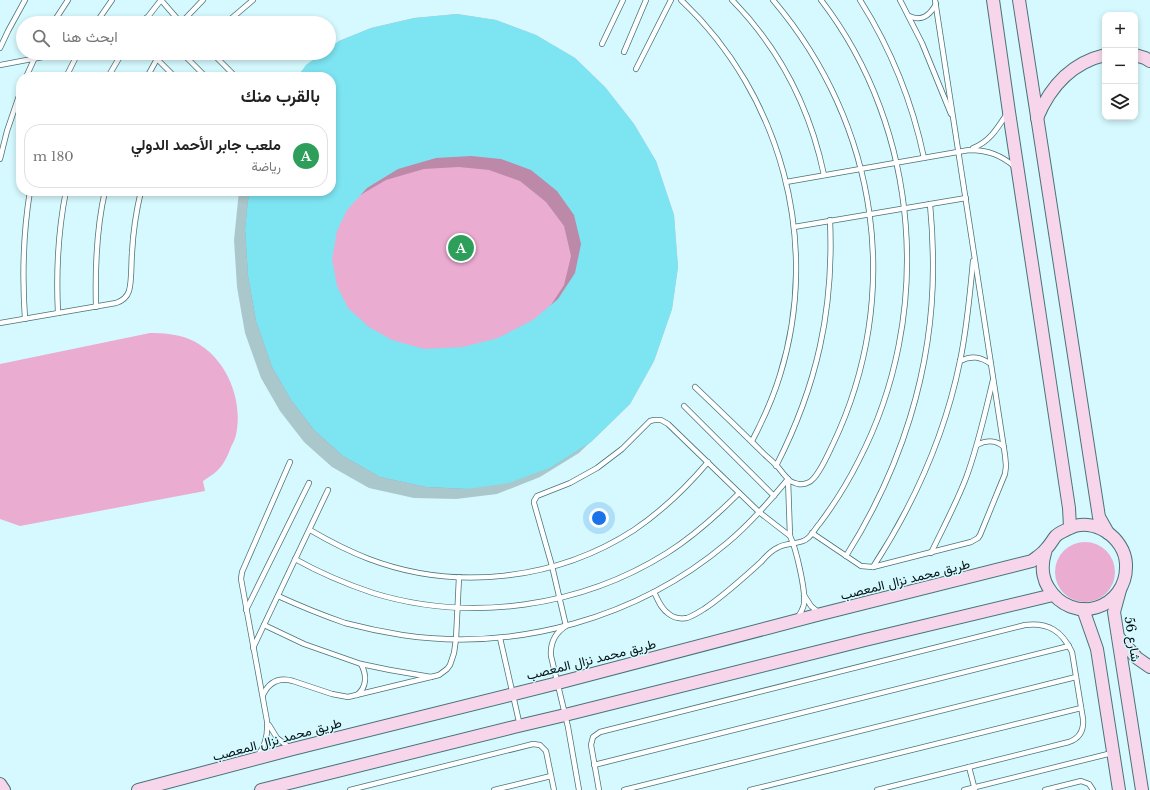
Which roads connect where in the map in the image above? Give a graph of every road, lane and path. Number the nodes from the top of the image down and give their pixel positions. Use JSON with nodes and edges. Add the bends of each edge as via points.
{"nodes":[{"id":1,"x":25,"y":0,"type":"edge"},
{"id":2,"x":68,"y":0,"type":"edge"},
{"id":3,"x":112,"y":0,"type":"edge"},
{"id":4,"x":161,"y":0,"type":"edge"},
{"id":5,"x":203,"y":0,"type":"edge"},
{"id":6,"x":253,"y":0,"type":"edge"},
{"id":7,"x":623,"y":0,"type":"edge"},
{"id":8,"x":646,"y":0,"type":"edge"},
{"id":9,"x":671,"y":0,"type":"edge"},
{"id":10,"x":682,"y":0,"type":"edge"},
{"id":11,"x":732,"y":0,"type":"edge"},
{"id":12,"x":774,"y":0,"type":"edge"},
{"id":13,"x":821,"y":0,"type":"edge"},
{"id":14,"x":860,"y":0,"type":"edge"},
{"id":15,"x":900,"y":0,"type":"edge"},
{"id":16,"x":993,"y":0,"type":"edge"},
{"id":17,"x":1019,"y":0,"type":"edge"},
{"id":18,"x":935,"y":2,"type":"edge"},
{"id":19,"x":16,"y":16,"type":"edge"},
{"id":20,"x":16,"y":16,"type":"edge"},
{"id":21,"x":58,"y":16,"type":"edge"},
{"id":22,"x":101,"y":16,"type":"edge"},
{"id":23,"x":148,"y":16,"type":"edge"},
{"id":24,"x":175,"y":16,"type":"edge"},
{"id":25,"x":188,"y":16,"type":"edge"},
{"id":26,"x":234,"y":16,"type":"edge"},
{"id":27,"x":909,"y":16,"type":"junction"},
{"id":28,"x":602,"y":44,"type":"dead end"},
{"id":29,"x":0,"y":48,"type":"edge"},
{"id":30,"x":624,"y":52,"type":"dead end"},
{"id":31,"x":1102,"y":56,"type":"edge"},
{"id":32,"x":1138,"y":56,"type":"edge"},
{"id":33,"x":24,"y":60,"type":"edge"},
{"id":34,"x":33,"y":60,"type":"edge"},
{"id":35,"x":74,"y":60,"type":"edge"},
{"id":36,"x":118,"y":60,"type":"edge"},
{"id":37,"x":156,"y":60,"type":"edge"},
{"id":38,"x":158,"y":60,"type":"edge"},
{"id":39,"x":189,"y":60,"type":"edge"},
{"id":40,"x":219,"y":60,"type":"edge"},
{"id":41,"x":1150,"y":61,"type":"edge"},
{"id":42,"x":0,"y":65,"type":"edge"},
{"id":43,"x":636,"y":68,"type":"dead end"},
{"id":44,"x":28,"y":72,"type":"edge"},
{"id":45,"x":68,"y":72,"type":"edge"},
{"id":46,"x":111,"y":72,"type":"edge"},
{"id":47,"x":150,"y":72,"type":"edge"},
{"id":48,"x":170,"y":72,"type":"edge"},
{"id":49,"x":201,"y":72,"type":"edge"},
{"id":50,"x":231,"y":72,"type":"edge"},
{"id":51,"x":16,"y":105,"type":"edge"},
{"id":52,"x":1009,"y":112,"type":"junction"},
{"id":53,"x":1037,"y":118,"type":"junction"},
{"id":54,"x":954,"y":121,"type":"junction"},
{"id":55,"x":969,"y":150,"type":"junction"},
{"id":56,"x":959,"y":152,"type":"junction"},
{"id":57,"x":924,"y":158,"type":"junction"},
{"id":58,"x":0,"y":159,"type":"edge"},
{"id":59,"x":896,"y":162,"type":"junction"},
{"id":60,"x":861,"y":169,"type":"junction"},
{"id":61,"x":1017,"y":169,"type":"junction"},
{"id":62,"x":824,"y":175,"type":"junction"},
{"id":63,"x":786,"y":182,"type":"junction"},
{"id":64,"x":29,"y":196,"type":"edge"},
{"id":65,"x":65,"y":196,"type":"edge"},
{"id":66,"x":104,"y":196,"type":"edge"},
{"id":67,"x":140,"y":196,"type":"edge"},
{"id":68,"x":966,"y":198,"type":"junction"},
{"id":69,"x":930,"y":204,"type":"junction"},
{"id":70,"x":904,"y":208,"type":"junction"},
{"id":71,"x":870,"y":214,"type":"junction"},
{"id":72,"x":830,"y":220,"type":"junction"},
{"id":73,"x":794,"y":227,"type":"junction"},
{"id":74,"x":974,"y":253,"type":"junction"},
{"id":75,"x":96,"y":307,"type":"junction"},
{"id":76,"x":58,"y":313,"type":"junction"},
{"id":77,"x":25,"y":319,"type":"junction"},
{"id":78,"x":0,"y":323,"type":"edge"},
{"id":79,"x":960,"y":361,"type":"junction"},
{"id":80,"x":991,"y":364,"type":"junction"},
{"id":81,"x":993,"y":378,"type":"junction"},
{"id":82,"x":695,"y":387,"type":"dead end"},
{"id":83,"x":684,"y":406,"type":"dead end"},
{"id":84,"x":752,"y":441,"type":"junction"},
{"id":85,"x":977,"y":445,"type":"junction"},
{"id":86,"x":1004,"y":448,"type":"junction"},
{"id":87,"x":290,"y":462,"type":"dead end"},
{"id":88,"x":708,"y":462,"type":"junction"},
{"id":89,"x":776,"y":466,"type":"junction"},
{"id":90,"x":788,"y":479,"type":"junction"},
{"id":91,"x":308,"y":483,"type":"dead end"},
{"id":92,"x":328,"y":490,"type":"dead end"},
{"id":93,"x":739,"y":493,"type":"junction"},
{"id":94,"x":774,"y":496,"type":"junction"},
{"id":95,"x":760,"y":512,"type":"junction"},
{"id":96,"x":1070,"y":527,"type":"junction"},
{"id":97,"x":310,"y":530,"type":"junction"},
{"id":98,"x":812,"y":533,"type":"junction"},
{"id":99,"x":1108,"y":533,"type":"junction"},
{"id":100,"x":790,"y":536,"type":"junction"},
{"id":101,"x":793,"y":543,"type":"junction"},
{"id":102,"x":1046,"y":549,"type":"junction"},
{"id":103,"x":931,"y":553,"type":"junction"},
{"id":104,"x":846,"y":556,"type":"junction"},
{"id":105,"x":295,"y":559,"type":"junction"},
{"id":106,"x":552,"y":566,"type":"junction"},
{"id":107,"x":873,"y":567,"type":"junction"},
{"id":108,"x":459,"y":577,"type":"junction"},
{"id":109,"x":1121,"y":587,"type":"junction"},
{"id":110,"x":654,"y":592,"type":"junction"},
{"id":111,"x":804,"y":594,"type":"junction"},
{"id":112,"x":1053,"y":595,"type":"junction"},
{"id":113,"x":278,"y":596,"type":"junction"},
{"id":114,"x":560,"y":598,"type":"junction"},
{"id":115,"x":458,"y":608,"type":"junction"},
{"id":116,"x":1083,"y":609,"type":"junction"},
{"id":117,"x":246,"y":610,"type":"junction"},
{"id":118,"x":822,"y":614,"type":"junction"},
{"id":119,"x":795,"y":621,"type":"junction"},
{"id":120,"x":264,"y":625,"type":"junction"},
{"id":121,"x":566,"y":626,"type":"junction"},
{"id":122,"x":500,"y":638,"type":"junction"},
{"id":123,"x":1118,"y":638,"type":"junction"},
{"id":124,"x":456,"y":639,"type":"junction"},
{"id":125,"x":1069,"y":646,"type":"junction"},
{"id":126,"x":253,"y":648,"type":"junction"},
{"id":127,"x":361,"y":664,"type":"junction"},
{"id":128,"x":1150,"y":667,"type":"edge"},
{"id":129,"x":434,"y":677,"type":"junction"},
{"id":130,"x":1076,"y":677,"type":"junction"},
{"id":131,"x":558,"y":683,"type":"junction"},
{"id":132,"x":512,"y":694,"type":"junction"},
{"id":133,"x":263,"y":695,"type":"junction"},
{"id":134,"x":356,"y":696,"type":"junction"},
{"id":135,"x":1081,"y":708,"type":"junction"},
{"id":136,"x":565,"y":715,"type":"junction"},
{"id":137,"x":267,"y":721,"type":"junction"},
{"id":138,"x":520,"y":726,"type":"junction"},
{"id":139,"x":293,"y":749,"type":"junction"},
{"id":140,"x":1113,"y":753,"type":"junction"},
{"id":141,"x":255,"y":759,"type":"junction"},
{"id":142,"x":594,"y":765,"type":"junction"},
{"id":143,"x":969,"y":767,"type":"junction"},
{"id":144,"x":551,"y":776,"type":"junction"},
{"id":145,"x":0,"y":784,"type":"edge"},
{"id":146,"x":0,"y":788,"type":"edge"},
{"id":147,"x":975,"y":789,"type":"edge"},
{"id":148,"x":4,"y":790,"type":"edge"},
{"id":149,"x":138,"y":790,"type":"edge"},
{"id":150,"x":261,"y":790,"type":"edge"},
{"id":151,"x":350,"y":790,"type":"edge"},
{"id":152,"x":494,"y":790,"type":"edge"},
{"id":153,"x":554,"y":790,"type":"edge"},
{"id":154,"x":579,"y":790,"type":"edge"},
{"id":155,"x":599,"y":790,"type":"edge"},
{"id":156,"x":624,"y":790,"type":"edge"},
{"id":157,"x":750,"y":790,"type":"edge"},
{"id":158,"x":877,"y":790,"type":"edge"},
{"id":159,"x":964,"y":790,"type":"edge"},
{"id":160,"x":1045,"y":790,"type":"edge"},
{"id":161,"x":1093,"y":790,"type":"edge"},
{"id":162,"x":1119,"y":790,"type":"edge"},
{"id":163,"x":1142,"y":790,"type":"edge"}],
"edges":[{"from":1,"to":20,"type":"lane"},
{"from":2,"to":21,"type":"lane"},
{"from":3,"to":22,"type":"lane"},
{"from":4,"to":23,"type":"lane"},
{"from":4,"to":24,"type":"lane"},
{"from":5,"to":25,"type":"lane"},
{"from":6,"to":26,"type":"lane"},
{"from":7,"to":28,"type":"lane"},
{"from":8,"to":30,"type":"lane"},
{"from":9,"to":43,"type":"lane"},
{"from":10,"to":63,"type":"lane","via":[[714,34],[745,79],[770,129]]},
{"from":11,"to":62,"type":"lane","via":[[763,36],[790,79],[811,126]]},
{"from":12,"to":60,"type":"lane","via":[[805,41],[825,76],[845,118]]},
{"from":13,"to":59,"type":"lane","via":[[848,40],[868,79],[884,120]]},
{"from":14,"to":57,"type":"lane","via":[[876,26],[901,80]]},
{"from":15,"to":27,"type":"lane"},
{"from":16,"to":52,"type":"street"},
{"from":17,"to":53,"type":"street"},
{"from":18,"to":27,"type":"lane","via":[[932,12],[925,17],[917,19]]},
{"from":18,"to":54,"type":"lane"},
{"from":19,"to":29,"type":"lane"},
{"from":27,"to":54,"type":"lane"},
{"from":31,"to":53,"type":"street","via":[[1086,61],[1061,79],[1043,104]]},
{"from":32,"to":41,"type":"street"},
{"from":33,"to":42,"type":"lane"},
{"from":34,"to":44,"type":"lane"},
{"from":35,"to":45,"type":"lane"},
{"from":36,"to":46,"type":"lane"},
{"from":37,"to":47,"type":"lane"},
{"from":38,"to":48,"type":"lane"},
{"from":39,"to":49,"type":"lane"},
{"from":40,"to":50,"type":"lane"},
{"from":51,"to":58,"type":"lane"},
{"from":52,"to":55,"type":"lane","via":[[989,139]]},
{"from":52,"to":61,"type":"street"},
{"from":53,"to":99,"type":"street","via":[[1099,517]]},
{"from":54,"to":56,"type":"lane"},
{"from":55,"to":56,"type":"lane"},
{"from":55,"to":61,"type":"lane","via":[[993,153]]},
{"from":56,"to":57,"type":"lane"},
{"from":56,"to":68,"type":"lane"},
{"from":57,"to":59,"type":"lane"},
{"from":59,"to":60,"type":"lane"},
{"from":59,"to":70,"type":"lane"},
{"from":60,"to":62,"type":"lane"},
{"from":60,"to":71,"type":"lane"},
{"from":61,"to":96,"type":"street"},
{"from":62,"to":63,"type":"lane"},
{"from":63,"to":73,"type":"lane"},
{"from":64,"to":77,"type":"lane","via":[[23,252]]},
{"from":65,"to":76,"type":"lane","via":[[58,246]]},
{"from":66,"to":75,"type":"lane","via":[[96,251]]},
{"from":67,"to":75,"type":"lane","via":[[134,226],[128,293],[125,299],[119,302]]},
{"from":68,"to":69,"type":"lane"},
{"from":68,"to":74,"type":"lane"},
{"from":69,"to":70,"type":"lane"},
{"from":69,"to":104,"type":"lane","via":[[932,305],[925,360],[917,396],[889,478]]},
{"from":70,"to":71,"type":"lane"},
{"from":70,"to":98,"type":"lane","via":[[908,258],[905,307],[891,380],[862,455],[841,492]]},
{"from":71,"to":72,"type":"lane"},
{"from":71,"to":90,"type":"lane","via":[[873,263],[871,306],[866,343],[852,397],[839,432],[813,479],[801,484]]},
{"from":72,"to":73,"type":"lane"},
{"from":72,"to":89,"type":"lane","via":[[830,289],[822,339],[804,405]]},
{"from":73,"to":84,"type":"lane","via":[[796,283],[789,338],[774,392]]},
{"from":74,"to":79,"type":"lane"},
{"from":74,"to":80,"type":"lane"},
{"from":75,"to":76,"type":"lane"},
{"from":76,"to":77,"type":"lane"},
{"from":77,"to":78,"type":"lane"},
{"from":79,"to":80,"type":"lane","via":[[975,357]]},
{"from":79,"to":107,"type":"lane","via":[[945,419],[924,475],[900,523]]},
{"from":80,"to":81,"type":"lane"},
{"from":81,"to":85,"type":"lane"},
{"from":81,"to":86,"type":"lane"},
{"from":82,"to":84,"type":"lane"},
{"from":83,"to":94,"type":"lane"},
{"from":84,"to":89,"type":"lane"},
{"from":85,"to":86,"type":"lane","via":[[992,442]]},
{"from":85,"to":103,"type":"lane","via":[[957,501]]},
{"from":86,"to":103,"type":"lane","via":[[1005,474],[978,538]]},
{"from":87,"to":117,"type":"lane","via":[[242,572]]},
{"from":88,"to":93,"type":"lane"},
{"from":88,"to":106,"type":"lane","via":[[671,501],[634,530],[599,549]]},
{"from":88,"to":106,"type":"lane","via":[[668,424],[654,420],[647,423],[622,449],[597,468],[570,483],[537,496],[534,503]]},
{"from":89,"to":90,"type":"lane"},
{"from":90,"to":94,"type":"lane"},
{"from":90,"to":100,"type":"lane"},
{"from":91,"to":117,"type":"lane"},
{"from":92,"to":97,"type":"lane"},
{"from":93,"to":95,"type":"lane"},
{"from":93,"to":114,"type":"lane","via":[[705,525],[648,564],[605,584]]},
{"from":94,"to":95,"type":"lane"},
{"from":95,"to":100,"type":"lane"},
{"from":95,"to":110,"type":"lane","via":[[727,543],[692,569]]},
{"from":96,"to":99,"type":"street","via":[[1096,527]]},
{"from":96,"to":102,"type":"street","via":[[1056,536]]},
{"from":97,"to":105,"type":"lane"},
{"from":97,"to":108,"type":"lane","via":[[350,551],[392,567]]},
{"from":98,"to":101,"type":"lane","via":[[807,539]]},
{"from":98,"to":104,"type":"lane"},
{"from":99,"to":109,"type":"street","via":[[1117,541],[1126,563]]},
{"from":100,"to":101,"type":"lane"},
{"from":101,"to":110,"type":"lane","via":[[775,549],[734,586],[692,616],[670,616],[662,608]]},
{"from":101,"to":111,"type":"lane"},
{"from":102,"to":112,"type":"street","via":[[1042,565],[1045,581]]},
{"from":102,"to":118,"type":"street","name":"طريق محمد نزال المعصب","via":[[1032,562]]},
{"from":103,"to":107,"type":"lane"},
{"from":104,"to":107,"type":"lane","via":[[861,566]]},
{"from":105,"to":113,"type":"lane"},
{"from":105,"to":115,"type":"lane","via":[[334,578],[374,593],[429,605]]},
{"from":106,"to":108,"type":"lane","via":[[521,574]]},
{"from":106,"to":114,"type":"lane"},
{"from":108,"to":115,"type":"lane"},
{"from":109,"to":116,"type":"street","via":[[1105,604]]},
{"from":109,"to":123,"type":"street","name":"شارع 56","via":[[1114,612]]},
{"from":110,"to":121,"type":"lane","via":[[625,606]]},
{"from":111,"to":118,"type":"lane","via":[[811,606]]},
{"from":111,"to":119,"type":"lane","via":[[802,608]]},
{"from":112,"to":116,"type":"street","via":[[1072,608]]},
{"from":112,"to":136,"type":"street"},
{"from":113,"to":120,"type":"lane"},
{"from":113,"to":124,"type":"lane","via":[[346,623],[382,632]]},
{"from":114,"to":115,"type":"lane","via":[[510,606]]},
{"from":114,"to":121,"type":"lane"},
{"from":115,"to":124,"type":"lane"},
{"from":116,"to":140,"type":"street","via":[[1097,649]]},
{"from":117,"to":126,"type":"lane"},
{"from":118,"to":119,"type":"street","name":"طريق محمد نزال المعصب"},
{"from":119,"to":131,"type":"street","name":"طريق محمد نزال المعصب"},
{"from":120,"to":126,"type":"lane"},
{"from":120,"to":127,"type":"lane","via":[[304,644]]},
{"from":121,"to":122,"type":"lane"},
{"from":121,"to":131,"type":"lane","via":[[557,633],[551,649]]},
{"from":122,"to":124,"type":"lane"},
{"from":122,"to":132,"type":"lane"},
{"from":123,"to":128,"type":"street","via":[[1137,658]]},
{"from":123,"to":163,"type":"street","name":"شارع 56"},
{"from":124,"to":129,"type":"lane","via":[[450,665],[443,673]]},
{"from":125,"to":130,"type":"lane"},
{"from":125,"to":142,"type":"lane"},
{"from":125,"to":142,"type":"lane","via":[[1057,631],[1050,627],[1025,625],[600,732],[590,745]]},
{"from":126,"to":133,"type":"lane"},
{"from":127,"to":129,"type":"lane"},
{"from":127,"to":134,"type":"lane","via":[[366,681]]},
{"from":129,"to":134,"type":"lane"},
{"from":130,"to":135,"type":"lane"},
{"from":130,"to":156,"type":"lane"},
{"from":131,"to":132,"type":"street","name":"طريق محمد نزال المعصب"},
{"from":131,"to":136,"type":"lane"},
{"from":132,"to":138,"type":"lane"},
{"from":132,"to":139,"type":"street","name":"طريق محمد نزال المعصب"},
{"from":133,"to":134,"type":"lane","via":[[275,681],[287,679],[339,696]]},
{"from":133,"to":137,"type":"lane"},
{"from":135,"to":143,"type":"lane","via":[[1083,729],[1073,740]]},
{"from":135,"to":157,"type":"lane"},
{"from":136,"to":138,"type":"street"},
{"from":136,"to":154,"type":"lane"},
{"from":137,"to":139,"type":"lane","via":[[277,738]]},
{"from":137,"to":141,"type":"lane","via":[[268,728],[263,748]]},
{"from":138,"to":150,"type":"street"},
{"from":139,"to":141,"type":"street","name":"طريق محمد نزال المعصب"},
{"from":140,"to":147,"type":"lane"},
{"from":140,"to":162,"type":"street"},
{"from":141,"to":149,"type":"street","name":"طريق محمد نزال المعصب"},
{"from":142,"to":155,"type":"lane"},
{"from":143,"to":147,"type":"lane"},
{"from":143,"to":158,"type":"lane"},
{"from":144,"to":151,"type":"lane","via":[[546,751],[540,745],[533,744]]},
{"from":144,"to":152,"type":"lane"},
{"from":144,"to":153,"type":"lane"},
{"from":145,"to":148,"type":"street"},
{"from":146,"to":148,"type":"street"},
{"from":147,"to":159,"type":"lane"},
{"from":160,"to":161,"type":"lane","via":[[1081,781],[1089,784]]}]}
